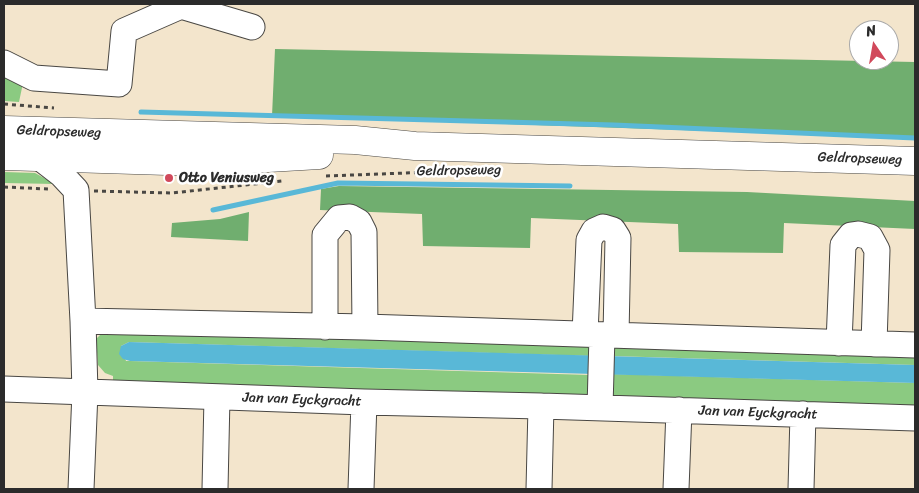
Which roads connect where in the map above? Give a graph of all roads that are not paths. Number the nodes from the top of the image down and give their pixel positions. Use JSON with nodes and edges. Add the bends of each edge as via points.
{"nodes":[{"id":1,"x":252,"y":27,"type":"dead end"},
{"id":2,"x":4,"y":63,"type":"edge"},
{"id":3,"x":4,"y":130,"type":"edge"},
{"id":4,"x":415,"y":146,"type":"junction"},
{"id":5,"x":4,"y":156,"type":"edge"},
{"id":6,"x":39,"y":157,"type":"junction"},
{"id":7,"x":915,"y":160,"type":"edge"},
{"id":8,"x":83,"y":321,"type":"junction"},
{"id":9,"x":325,"y":327,"type":"junction"},
{"id":10,"x":365,"y":327,"type":"junction"},
{"id":11,"x":601,"y":337,"type":"junction"},
{"id":12,"x":839,"y":343,"type":"junction"},
{"id":13,"x":874,"y":344,"type":"junction"},
{"id":14,"x":915,"y":345,"type":"edge"},
{"id":15,"x":4,"y":389,"type":"edge"},
{"id":16,"x":85,"y":392,"type":"junction"},
{"id":17,"x":217,"y":398,"type":"junction"},
{"id":18,"x":364,"y":402,"type":"junction"},
{"id":19,"x":600,"y":402,"type":"junction"},
{"id":20,"x":541,"y":406,"type":"junction"},
{"id":21,"x":679,"y":410,"type":"junction"},
{"id":22,"x":802,"y":414,"type":"junction"},
{"id":23,"x":915,"y":418,"type":"edge"},
{"id":24,"x":81,"y":489,"type":"edge"},
{"id":25,"x":215,"y":489,"type":"edge"},
{"id":26,"x":362,"y":489,"type":"edge"},
{"id":27,"x":539,"y":489,"type":"edge"},
{"id":28,"x":676,"y":489,"type":"edge"},
{"id":29,"x":801,"y":489,"type":"edge"}],
"edges":[{"from":1,"to":2,"type":"street","via":[[181,6],[124,31],[119,84],[34,78]]},
{"from":3,"to":4,"type":"main road","name":"Geldropseweg","via":[[355,140]]},
{"from":4,"to":6,"type":"main road","name":"Geldropseweg","via":[[200,162]]},
{"from":4,"to":7,"type":"main road","name":"Geldropseweg"},
{"from":5,"to":6,"type":"main road","name":"Geldropseweg"},
{"from":6,"to":8,"type":"street","via":[[76,190]]},
{"from":8,"to":9,"type":"street"},
{"from":8,"to":16,"type":"street"},
{"from":9,"to":10,"type":"street"},
{"from":9,"to":10,"type":"street","via":[[326,235],[339,218],[350,217],[359,222],[364,232]]},
{"from":10,"to":11,"type":"street"},
{"from":11,"to":12,"type":"street"},
{"from":11,"to":19,"type":"street"},
{"from":12,"to":13,"type":"street"},
{"from":12,"to":13,"type":"street","via":[[843,245],[851,235],[858,234],[870,237],[877,250]]},
{"from":13,"to":14,"type":"street"},
{"from":15,"to":16,"type":"street","name":"Jan van Eyckgracht"},
{"from":16,"to":17,"type":"street","name":"Jan van Eyckgracht"},
{"from":16,"to":24,"type":"street"},
{"from":17,"to":18,"type":"street","name":"Jan van Eyckgracht"},
{"from":17,"to":25,"type":"street"},
{"from":18,"to":20,"type":"street","name":"Jan van Eyckgracht"},
{"from":18,"to":26,"type":"street"},
{"from":19,"to":20,"type":"street","name":"Jan van Eyckgracht"},
{"from":19,"to":21,"type":"street","name":"Jan van Eyckgracht"},
{"from":20,"to":27,"type":"street"},
{"from":21,"to":22,"type":"street","name":"Jan van Eyckgracht"},
{"from":21,"to":28,"type":"street"},
{"from":22,"to":23,"type":"street","name":"Jan van Eyckgracht"},
{"from":22,"to":29,"type":"street"}]}
